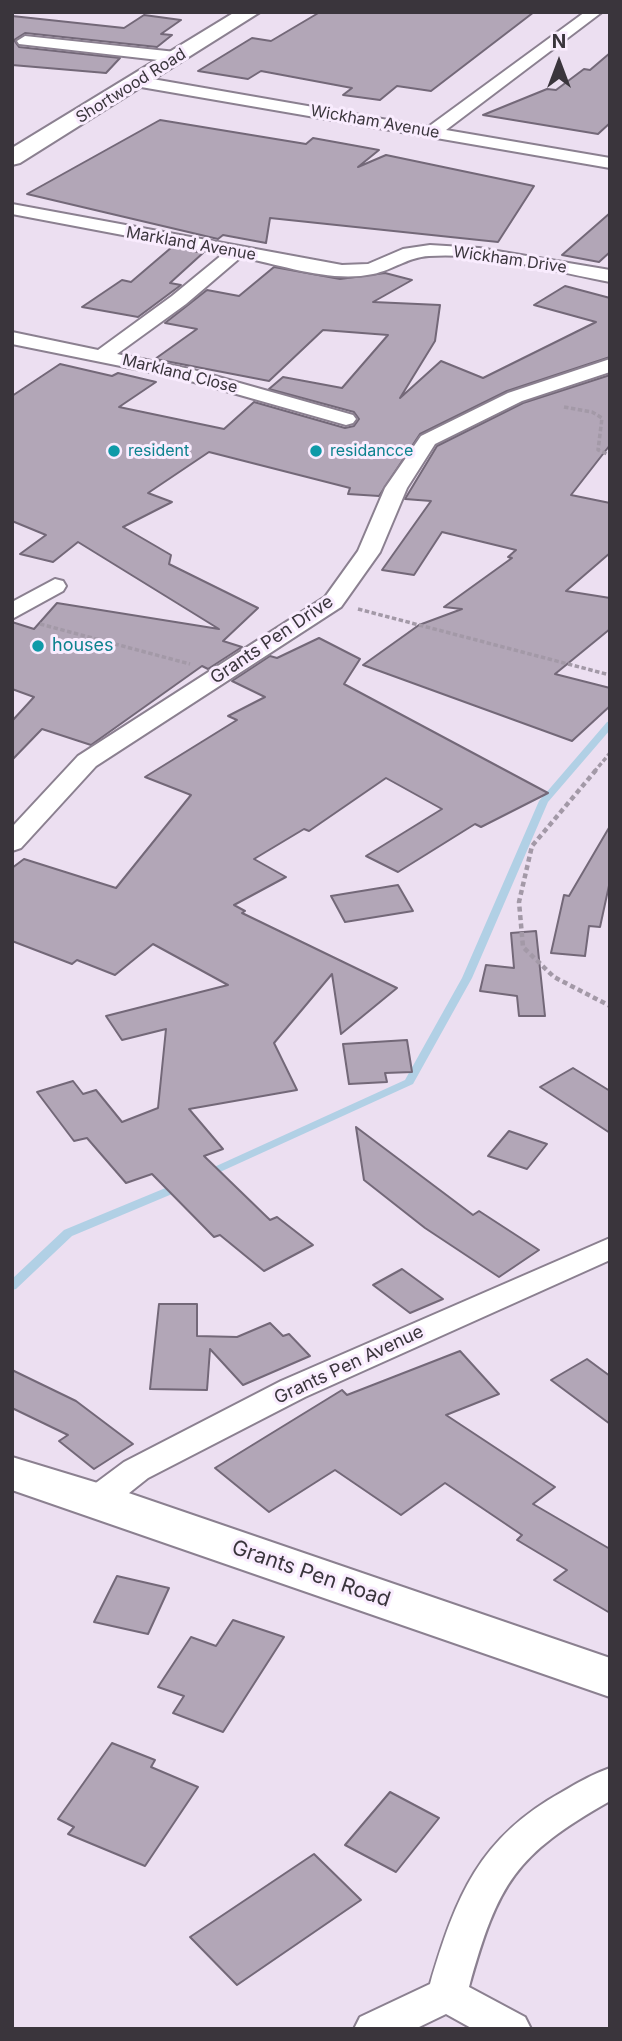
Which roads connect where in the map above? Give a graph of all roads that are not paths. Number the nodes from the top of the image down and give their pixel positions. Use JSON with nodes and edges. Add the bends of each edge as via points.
{"nodes":[{"id":1,"x":250,"y":12,"type":"edge"},
{"id":2,"x":595,"y":12,"type":"edge"},
{"id":3,"x":25,"y":41,"type":"dead end"},
{"id":4,"x":176,"y":58,"type":"junction"},
{"id":5,"x":141,"y":82,"type":"junction"},
{"id":6,"x":433,"y":131,"type":"junction"},
{"id":7,"x":12,"y":158,"type":"edge"},
{"id":8,"x":610,"y":163,"type":"edge"},
{"id":9,"x":12,"y":209,"type":"edge"},
{"id":10,"x":236,"y":252,"type":"junction"},
{"id":11,"x":371,"y":269,"type":"joint"},
{"id":12,"x":610,"y":276,"type":"edge"},
{"id":13,"x":12,"y":338,"type":"edge"},
{"id":14,"x":103,"y":355,"type":"junction"},
{"id":15,"x":610,"y":365,"type":"edge"},
{"id":16,"x":346,"y":419,"type":"dead end"},
{"id":17,"x":55,"y":586,"type":"dead end"},
{"id":18,"x":12,"y":612,"type":"edge"},
{"id":19,"x":12,"y":843,"type":"edge"},
{"id":20,"x":610,"y":1248,"type":"edge"},
{"id":21,"x":12,"y":1473,"type":"edge"},
{"id":22,"x":97,"y":1500,"type":"junction"},
{"id":23,"x":610,"y":1678,"type":"edge"},
{"id":24,"x":610,"y":1783,"type":"edge"},
{"id":25,"x":447,"y":1995,"type":"junction"},
{"id":26,"x":374,"y":2029,"type":"edge"},
{"id":27,"x":511,"y":2029,"type":"edge"}],
"edges":[{"from":1,"to":4,"type":"main road","name":"Shortwood Road"},
{"from":2,"to":6,"type":"street"},
{"from":3,"to":4,"type":"street"},
{"from":4,"to":5,"type":"main road","name":"Shortwood Road"},
{"from":5,"to":6,"type":"street","name":"Wickham Avenue"},
{"from":5,"to":7,"type":"main road","name":"Shortwood Road"},
{"from":6,"to":8,"type":"street","name":"Wickham Avenue"},
{"from":9,"to":10,"type":"street","name":"Markland Avenue"},
{"from":10,"to":11,"type":"street","name":"Markland Avenue","via":[[342,271]]},
{"from":10,"to":14,"type":"street"},
{"from":11,"to":12,"type":"street","name":"Wickham Drive","via":[[409,253],[430,250],[479,253]]},
{"from":13,"to":14,"type":"street","name":"Markland Close"},
{"from":14,"to":16,"type":"street","name":"Markland Close"},
{"from":15,"to":19,"type":"street","name":"Grants Pen Drive","via":[[515,397],[428,440],[396,488],[369,552],[333,602],[87,761]]},
{"from":17,"to":18,"type":"street"},
{"from":20,"to":22,"type":"street","name":"Grants Pen Avenue","via":[[293,1389],[136,1470]]},
{"from":21,"to":22,"type":"main road","name":"Grants Pen Road"},
{"from":22,"to":23,"type":"main road","name":"Grants Pen Road"},
{"from":24,"to":25,"type":"street","via":[[550,1818],[503,1859],[460,1948]]},
{"from":25,"to":26,"type":"street"},
{"from":25,"to":27,"type":"street"}]}
